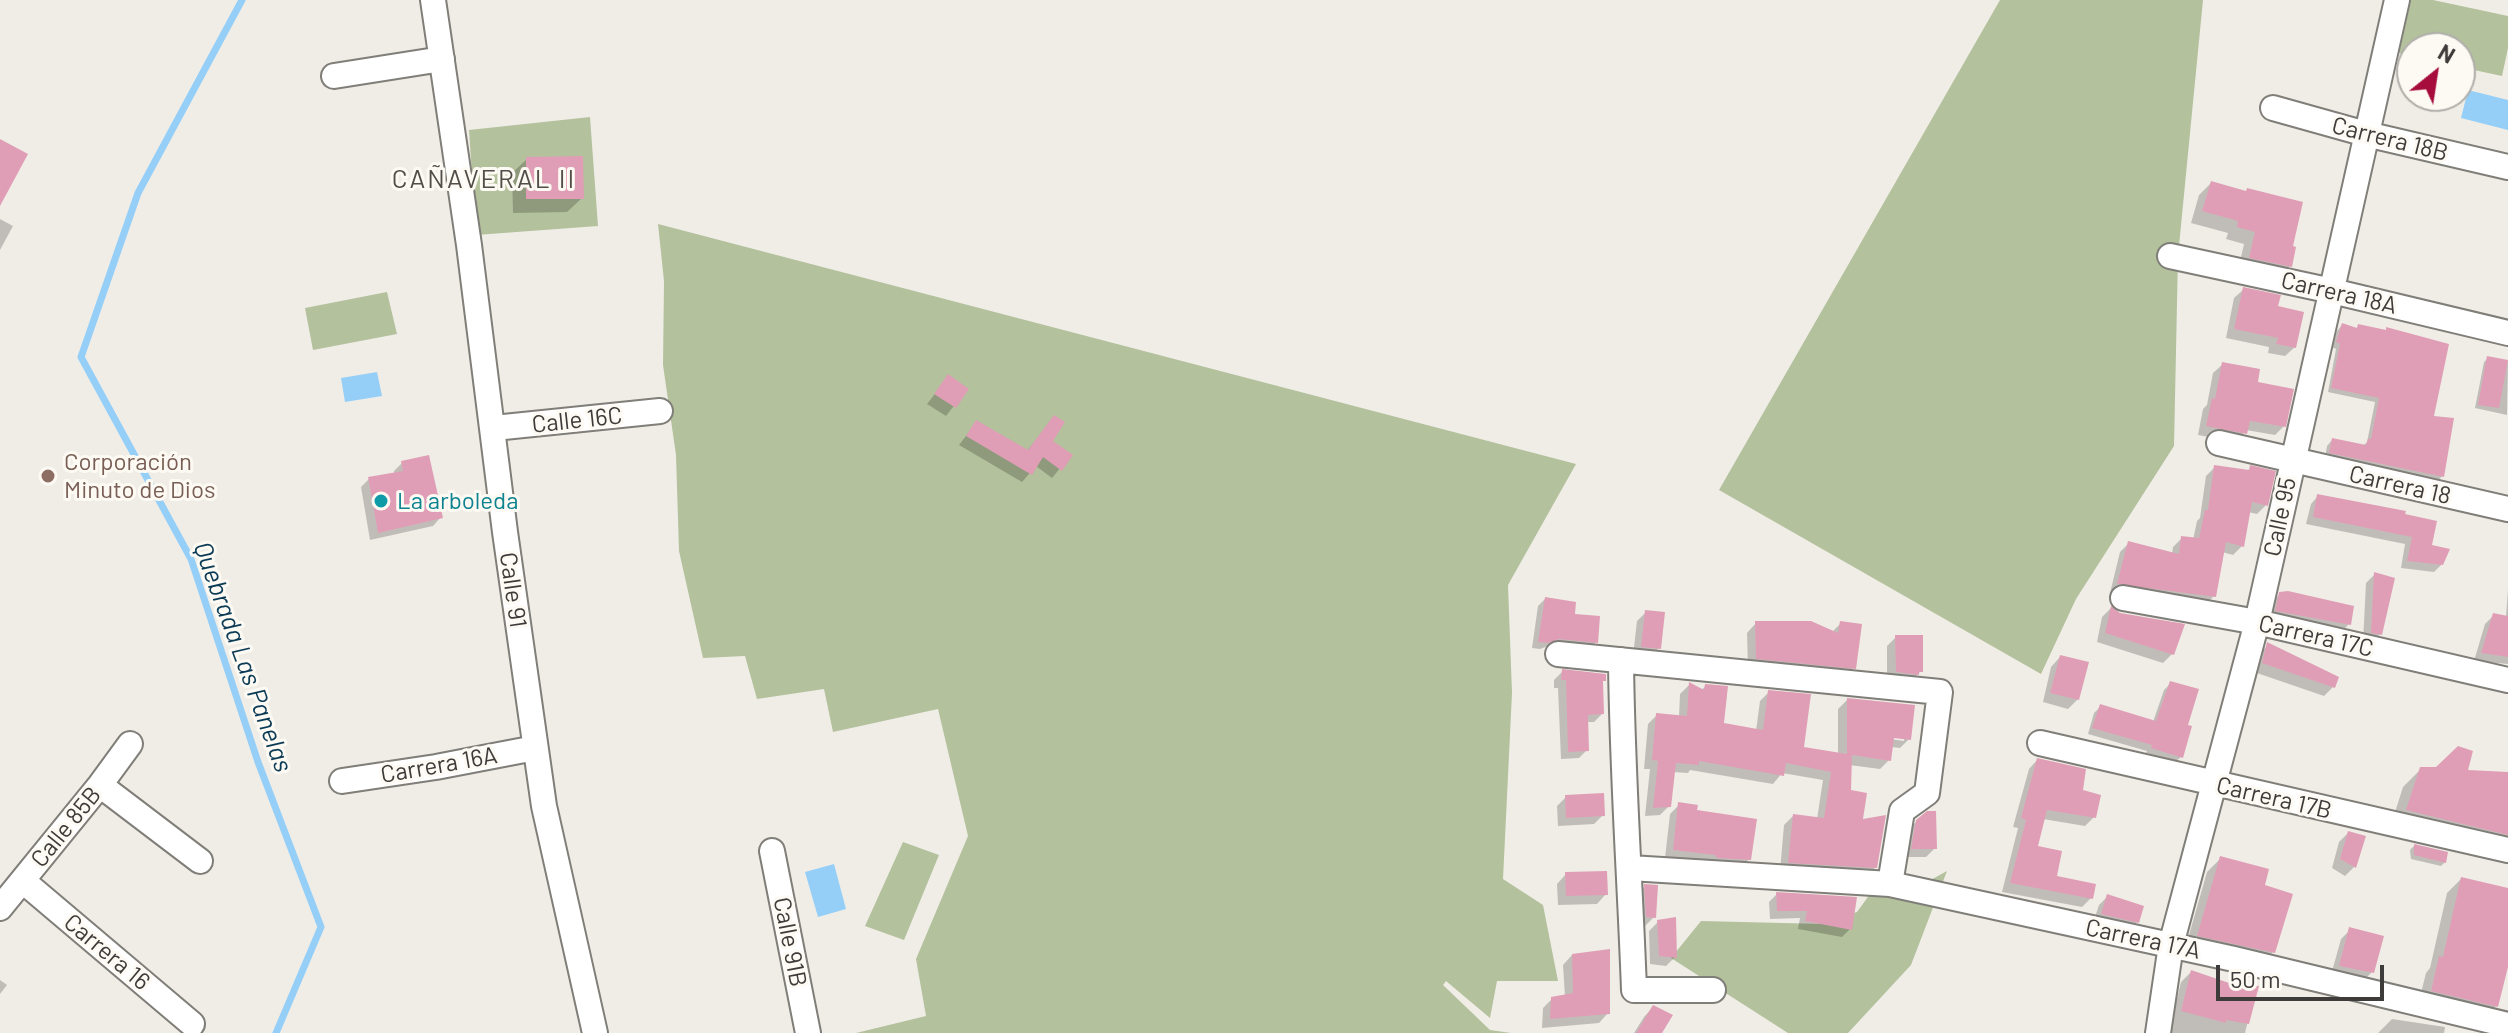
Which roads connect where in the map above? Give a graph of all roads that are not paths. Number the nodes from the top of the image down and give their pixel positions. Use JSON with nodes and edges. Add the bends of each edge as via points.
{"nodes":[{"id":1,"x":433,"y":0,"type":"edge"},
{"id":2,"x":2397,"y":0,"type":"edge"},
{"id":3,"x":442,"y":59,"type":"junction"},
{"id":4,"x":334,"y":76,"type":"dead end"},
{"id":5,"x":2273,"y":108,"type":"dead end"},
{"id":6,"x":2366,"y":134,"type":"junction"},
{"id":7,"x":2508,"y":167,"type":"edge"},
{"id":8,"x":2170,"y":256,"type":"dead end"},
{"id":9,"x":2332,"y":291,"type":"junction"},
{"id":10,"x":2508,"y":333,"type":"edge"},
{"id":11,"x":660,"y":411,"type":"dead end"},
{"id":12,"x":494,"y":428,"type":"junction"},
{"id":13,"x":2219,"y":443,"type":"dead end"},
{"id":14,"x":2292,"y":461,"type":"junction"},
{"id":15,"x":2508,"y":509,"type":"edge"},
{"id":16,"x":2123,"y":598,"type":"dead end"},
{"id":17,"x":2257,"y":622,"type":"junction"},
{"id":18,"x":1558,"y":654,"type":"dead end"},
{"id":19,"x":1621,"y":660,"type":"junction"},
{"id":20,"x":2508,"y":680,"type":"edge"},
{"id":21,"x":2040,"y":743,"type":"dead end"},
{"id":22,"x":130,"y":744,"type":"dead end"},
{"id":23,"x":535,"y":748,"type":"junction"},
{"id":24,"x":342,"y":781,"type":"dead end"},
{"id":25,"x":100,"y":785,"type":"junction"},
{"id":26,"x":2215,"y":785,"type":"junction"},
{"id":27,"x":2508,"y":850,"type":"edge"},
{"id":28,"x":772,"y":851,"type":"dead end"},
{"id":29,"x":200,"y":861,"type":"dead end"},
{"id":30,"x":1630,"y":868,"type":"junction"},
{"id":31,"x":23,"y":881,"type":"junction"},
{"id":32,"x":1890,"y":884,"type":"junction"},
{"id":33,"x":0,"y":908,"type":"edge"},
{"id":34,"x":2171,"y":945,"type":"junction"},
{"id":35,"x":1713,"y":990,"type":"dead end"},
{"id":36,"x":192,"y":1024,"type":"dead end"},
{"id":37,"x":2508,"y":1025,"type":"edge"},
{"id":38,"x":595,"y":1033,"type":"edge"},
{"id":39,"x":808,"y":1033,"type":"edge"},
{"id":40,"x":2158,"y":1033,"type":"edge"}],
"edges":[{"from":1,"to":3,"type":"street","name":"Calle 91"},
{"from":2,"to":6,"type":"street","name":"Calle 95"},
{"from":3,"to":4,"type":"street"},
{"from":3,"to":12,"type":"street","name":"Calle 91"},
{"from":5,"to":6,"type":"street","name":"Carrera 18B"},
{"from":6,"to":7,"type":"street","name":"Carrera 18B"},
{"from":6,"to":9,"type":"street","name":"Calle 95"},
{"from":8,"to":9,"type":"street","name":"Carrera 18A"},
{"from":9,"to":10,"type":"street","name":"Carrera 18A"},
{"from":9,"to":14,"type":"street","name":"Calle 95"},
{"from":11,"to":12,"type":"street","name":"Calle 16C"},
{"from":12,"to":23,"type":"street","name":"Calle 91"},
{"from":13,"to":14,"type":"street","name":"Carrera 18"},
{"from":14,"to":15,"type":"street","name":"Carrera 18"},
{"from":14,"to":17,"type":"street","name":"Calle 95"},
{"from":16,"to":17,"type":"street","name":"Carrera 17C"},
{"from":17,"to":20,"type":"street","name":"Carrera 17C"},
{"from":17,"to":26,"type":"street","name":"Calle 95"},
{"from":18,"to":19,"type":"street"},
{"from":19,"to":30,"type":"street"},
{"from":19,"to":32,"type":"street","via":[[1940,692],[1927,793],[1902,811]]},
{"from":21,"to":26,"type":"street","name":"Carrera 17B"},
{"from":22,"to":25,"type":"street","name":"Calle 85B"},
{"from":23,"to":24,"type":"street","name":"Carrera 16A"},
{"from":23,"to":38,"type":"street","name":"Calle 91"},
{"from":25,"to":29,"type":"street"},
{"from":25,"to":31,"type":"street","name":"Calle 85B"},
{"from":26,"to":27,"type":"street","name":"Carrera 17B"},
{"from":26,"to":34,"type":"street","name":"Calle 95"},
{"from":28,"to":39,"type":"street","name":"Calle 91B"},
{"from":30,"to":32,"type":"street","name":"Carrera 17A"},
{"from":30,"to":35,"type":"street","via":[[1634,990]]},
{"from":31,"to":33,"type":"street","name":"Calle 85B"},
{"from":31,"to":36,"type":"street","name":"Carrera 16"},
{"from":32,"to":34,"type":"street","name":"Carrera 17A"},
{"from":34,"to":37,"type":"street","name":"Carrera 17A"},
{"from":34,"to":40,"type":"street","name":"Calle 95"}]}
